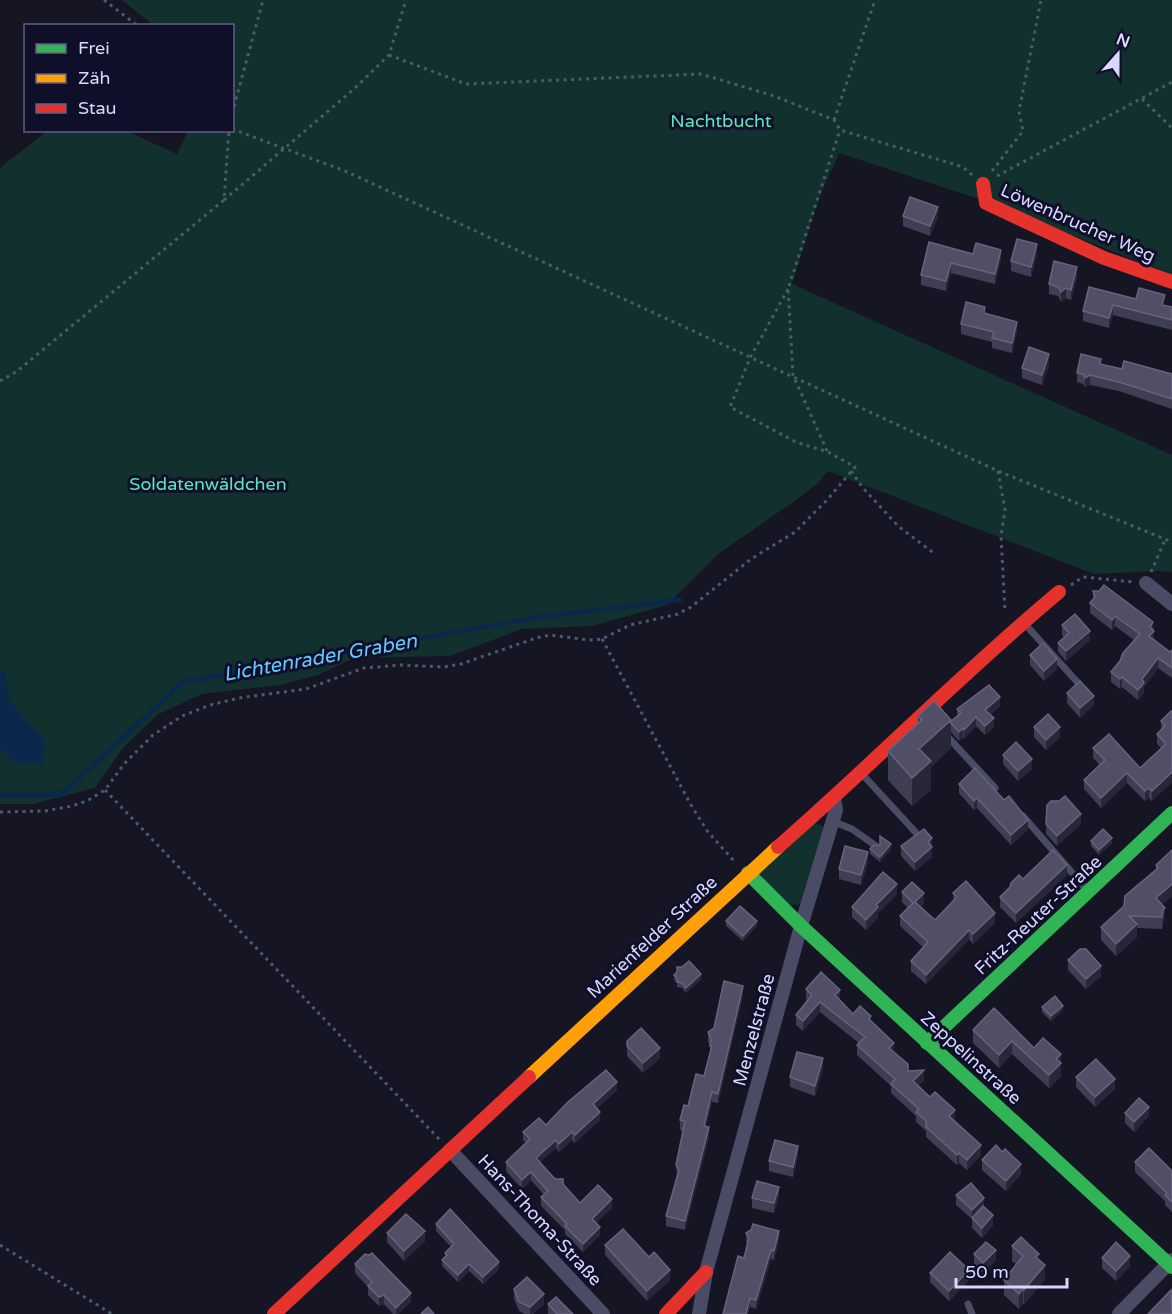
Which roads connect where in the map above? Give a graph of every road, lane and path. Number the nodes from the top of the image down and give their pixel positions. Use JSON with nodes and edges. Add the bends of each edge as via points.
{"nodes":[{"id":1,"x":104,"y":0,"type":"edge"},
{"id":2,"x":263,"y":0,"type":"edge"},
{"id":3,"x":406,"y":0,"type":"edge"},
{"id":4,"x":875,"y":0,"type":"edge"},
{"id":5,"x":1041,"y":0,"type":"edge"},
{"id":6,"x":135,"y":24,"type":"edge"},
{"id":7,"x":389,"y":55,"type":"junction"},
{"id":8,"x":1172,"y":82,"type":"edge"},
{"id":9,"x":1142,"y":99,"type":"junction"},
{"id":10,"x":234,"y":107,"type":"edge"},
{"id":11,"x":834,"y":120,"type":"junction"},
{"id":12,"x":1172,"y":128,"type":"edge"},
{"id":13,"x":840,"y":130,"type":"junction"},
{"id":14,"x":234,"y":131,"type":"edge"},
{"id":15,"x":231,"y":132,"type":"edge"},
{"id":16,"x":285,"y":148,"type":"junction"},
{"id":17,"x":982,"y":184,"type":"junction"},
{"id":18,"x":224,"y":200,"type":"junction"},
{"id":19,"x":1172,"y":282,"type":"edge"},
{"id":20,"x":788,"y":289,"type":"junction"},
{"id":21,"x":750,"y":358,"type":"junction"},
{"id":22,"x":793,"y":375,"type":"junction"},
{"id":23,"x":0,"y":381,"type":"edge"},
{"id":24,"x":828,"y":452,"type":"junction"},
{"id":25,"x":851,"y":471,"type":"junction"},
{"id":26,"x":998,"y":471,"type":"junction"},
{"id":27,"x":1164,"y":540,"type":"junction"},
{"id":28,"x":1172,"y":542,"type":"edge"},
{"id":29,"x":936,"y":554,"type":"dead end"},
{"id":30,"x":1146,"y":583,"type":"junction"},
{"id":31,"x":1059,"y":592,"type":"joint"},
{"id":32,"x":1172,"y":604,"type":"edge"},
{"id":33,"x":1005,"y":611,"type":"dead end"},
{"id":34,"x":1023,"y":622,"type":"junction"},
{"id":35,"x":602,"y":639,"type":"junction"},
{"id":36,"x":1079,"y":684,"type":"edge"},
{"id":37,"x":941,"y":730,"type":"edge"},
{"id":38,"x":861,"y":773,"type":"junction"},
{"id":39,"x":995,"y":788,"type":"edge"},
{"id":40,"x":105,"y":790,"type":"junction"},
{"id":41,"x":834,"y":798,"type":"junction"},
{"id":42,"x":1019,"y":811,"type":"edge"},
{"id":43,"x":0,"y":812,"type":"edge"},
{"id":44,"x":1172,"y":813,"type":"edge"},
{"id":45,"x":832,"y":821,"type":"junction"},
{"id":46,"x":919,"y":836,"type":"edge"},
{"id":47,"x":876,"y":846,"type":"edge"},
{"id":48,"x":747,"y":874,"type":"junction"},
{"id":49,"x":1089,"y":892,"type":"junction"},
{"id":50,"x":801,"y":926,"type":"junction"},
{"id":51,"x":927,"y":1043,"type":"junction"},
{"id":52,"x":450,"y":1150,"type":"junction"},
{"id":53,"x":0,"y":1245,"type":"edge"},
{"id":54,"x":1171,"y":1263,"type":"edge"},
{"id":55,"x":706,"y":1272,"type":"junction"},
{"id":56,"x":968,"y":1304,"type":"dead end"},
{"id":57,"x":112,"y":1314,"type":"edge"},
{"id":58,"x":274,"y":1314,"type":"edge"},
{"id":59,"x":603,"y":1314,"type":"edge"},
{"id":60,"x":666,"y":1314,"type":"edge"},
{"id":61,"x":699,"y":1314,"type":"edge"},
{"id":62,"x":972,"y":1314,"type":"edge"},
{"id":63,"x":1119,"y":1314,"type":"edge"}],
"edges":[{"from":1,"to":6,"type":"path"},
{"from":2,"to":10,"type":"path"},
{"from":3,"to":7,"type":"path"},
{"from":4,"to":11,"type":"path"},
{"from":5,"to":17,"type":"path","via":[[1019,111],[1023,131]]},
{"from":7,"to":11,"type":"path","via":[[466,84],[701,74],[774,96]]},
{"from":7,"to":16,"type":"path"},
{"from":8,"to":9,"type":"path"},
{"from":9,"to":12,"type":"path"},
{"from":9,"to":17,"type":"path"},
{"from":11,"to":13,"type":"path"},
{"from":13,"to":17,"type":"path","via":[[963,167]]},
{"from":13,"to":20,"type":"path"},
{"from":14,"to":16,"type":"path"},
{"from":15,"to":18,"type":"path"},
{"from":16,"to":18,"type":"path"},
{"from":16,"to":21,"type":"path","via":[[345,171]]},
{"from":17,"to":19,"type":"street","name":"Löwenbrucher Weg","via":[[986,203],[1104,258]]},
{"from":18,"to":23,"type":"path","via":[[16,372]]},
{"from":20,"to":21,"type":"path"},
{"from":20,"to":22,"type":"path"},
{"from":21,"to":22,"type":"path"},
{"from":21,"to":24,"type":"path","via":[[730,407],[796,442]]},
{"from":22,"to":24,"type":"path"},
{"from":22,"to":26,"type":"path"},
{"from":24,"to":25,"type":"path","via":[[855,467]]},
{"from":25,"to":29,"type":"path","via":[[898,526]]},
{"from":25,"to":35,"type":"path","via":[[802,526],[751,559],[691,607],[678,614],[630,625]]},
{"from":26,"to":27,"type":"path"},
{"from":26,"to":33,"type":"path","via":[[1005,510],[1001,536]]},
{"from":27,"to":28,"type":"path"},
{"from":27,"to":30,"type":"path"},
{"from":30,"to":31,"type":"path","via":[[1083,577]]},
{"from":30,"to":32,"type":"street"},
{"from":31,"to":34,"type":"street","name":"Marienfelder Straße"},
{"from":34,"to":36,"type":"lane"},
{"from":34,"to":38,"type":"street","name":"Marienfelder Straße"},
{"from":35,"to":40,"type":"path","via":[[550,635],[461,664],[364,668],[306,689],[210,705],[182,716],[153,735]]},
{"from":35,"to":48,"type":"path","via":[[708,832]]},
{"from":37,"to":39,"type":"lane"},
{"from":38,"to":41,"type":"street","name":"Marienfelder Straße"},
{"from":38,"to":46,"type":"lane"},
{"from":40,"to":43,"type":"path","via":[[87,801],[58,810]]},
{"from":40,"to":52,"type":"path"},
{"from":41,"to":45,"type":"street","name":"Menzelstraße","via":[[836,810]]},
{"from":41,"to":48,"type":"street","name":"Marienfelder Straße"},
{"from":42,"to":49,"type":"lane"},
{"from":44,"to":49,"type":"street","name":"Fritz-Reuter-Straße"},
{"from":45,"to":47,"type":"lane"},
{"from":45,"to":50,"type":"street","name":"Menzelstraße"},
{"from":48,"to":50,"type":"street","name":"Zeppelinstraße"},
{"from":48,"to":52,"type":"street","name":"Marienfelder Straße"},
{"from":49,"to":51,"type":"street","name":"Fritz-Reuter-Straße"},
{"from":50,"to":51,"type":"street","name":"Zeppelinstraße"},
{"from":50,"to":55,"type":"street","name":"Menzelstraße"},
{"from":51,"to":54,"type":"street","name":"Zeppelinstraße"},
{"from":52,"to":58,"type":"street","name":"Marienfelder Straße"},
{"from":52,"to":59,"type":"street","name":"Hans-Thoma-Straße"},
{"from":53,"to":57,"type":"path"},
{"from":54,"to":63,"type":"street"},
{"from":55,"to":60,"type":"street","name":"Menzelstraße"},
{"from":55,"to":61,"type":"street","name":"Menzelstraße"},
{"from":56,"to":62,"type":"lane"}]}
